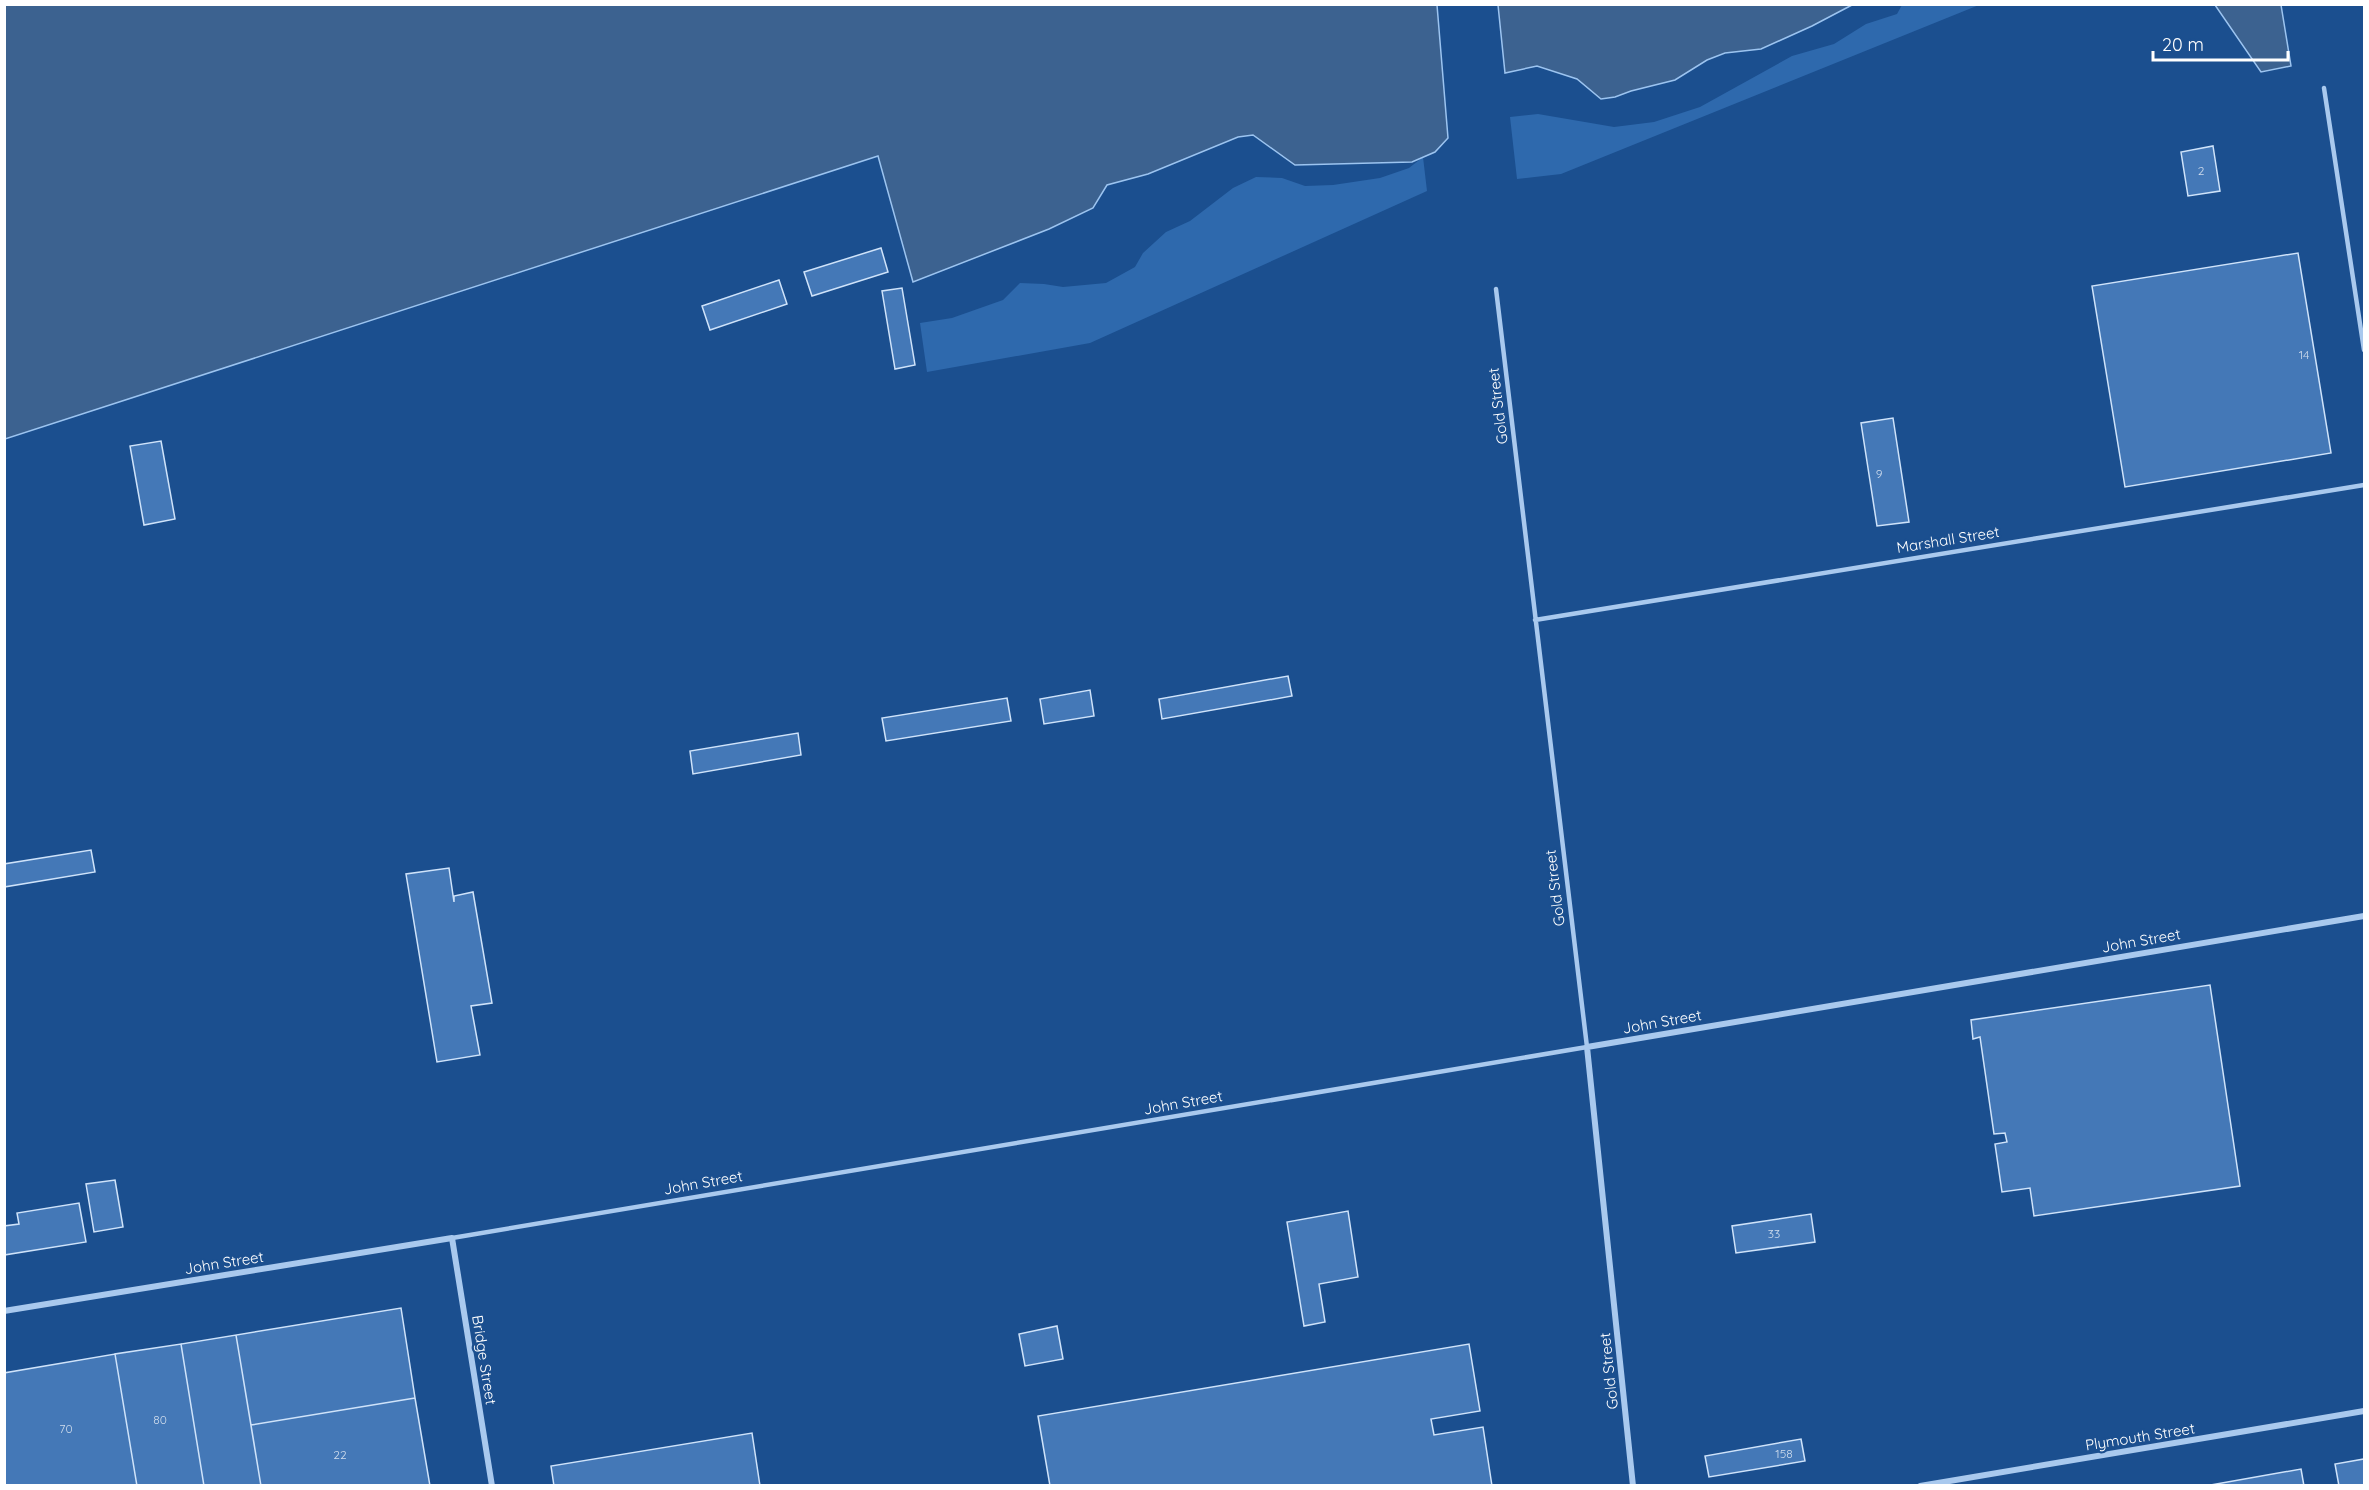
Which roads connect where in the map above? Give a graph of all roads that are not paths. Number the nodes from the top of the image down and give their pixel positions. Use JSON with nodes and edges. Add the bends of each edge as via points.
{"nodes":[{"id":1,"x":2324,"y":88,"type":"dead end"},
{"id":2,"x":1496,"y":289,"type":"dead end"},
{"id":3,"x":2364,"y":350,"type":"edge"},
{"id":4,"x":2364,"y":485,"type":"edge"},
{"id":5,"x":1535,"y":620,"type":"junction"},
{"id":6,"x":2364,"y":916,"type":"edge"},
{"id":7,"x":1587,"y":1047,"type":"junction"},
{"id":8,"x":452,"y":1238,"type":"junction"},
{"id":9,"x":4,"y":1311,"type":"edge"},
{"id":10,"x":2364,"y":1411,"type":"edge"},
{"id":11,"x":492,"y":1485,"type":"edge"},
{"id":12,"x":1633,"y":1485,"type":"edge"},
{"id":13,"x":1920,"y":1485,"type":"edge"}],
"edges":[{"from":1,"to":3,"type":"lane"},
{"from":2,"to":5,"type":"lane","name":"Gold Street"},
{"from":4,"to":5,"type":"lane","name":"Marshall Street"},
{"from":5,"to":7,"type":"lane","name":"Gold Street"},
{"from":6,"to":7,"type":"street","name":"John Street"},
{"from":7,"to":8,"type":"lane","name":"John Street"},
{"from":7,"to":12,"type":"street","name":"Gold Street"},
{"from":8,"to":9,"type":"street","name":"John Street"},
{"from":8,"to":11,"type":"street","name":"Bridge Street"},
{"from":10,"to":13,"type":"street","name":"Plymouth Street"}]}
